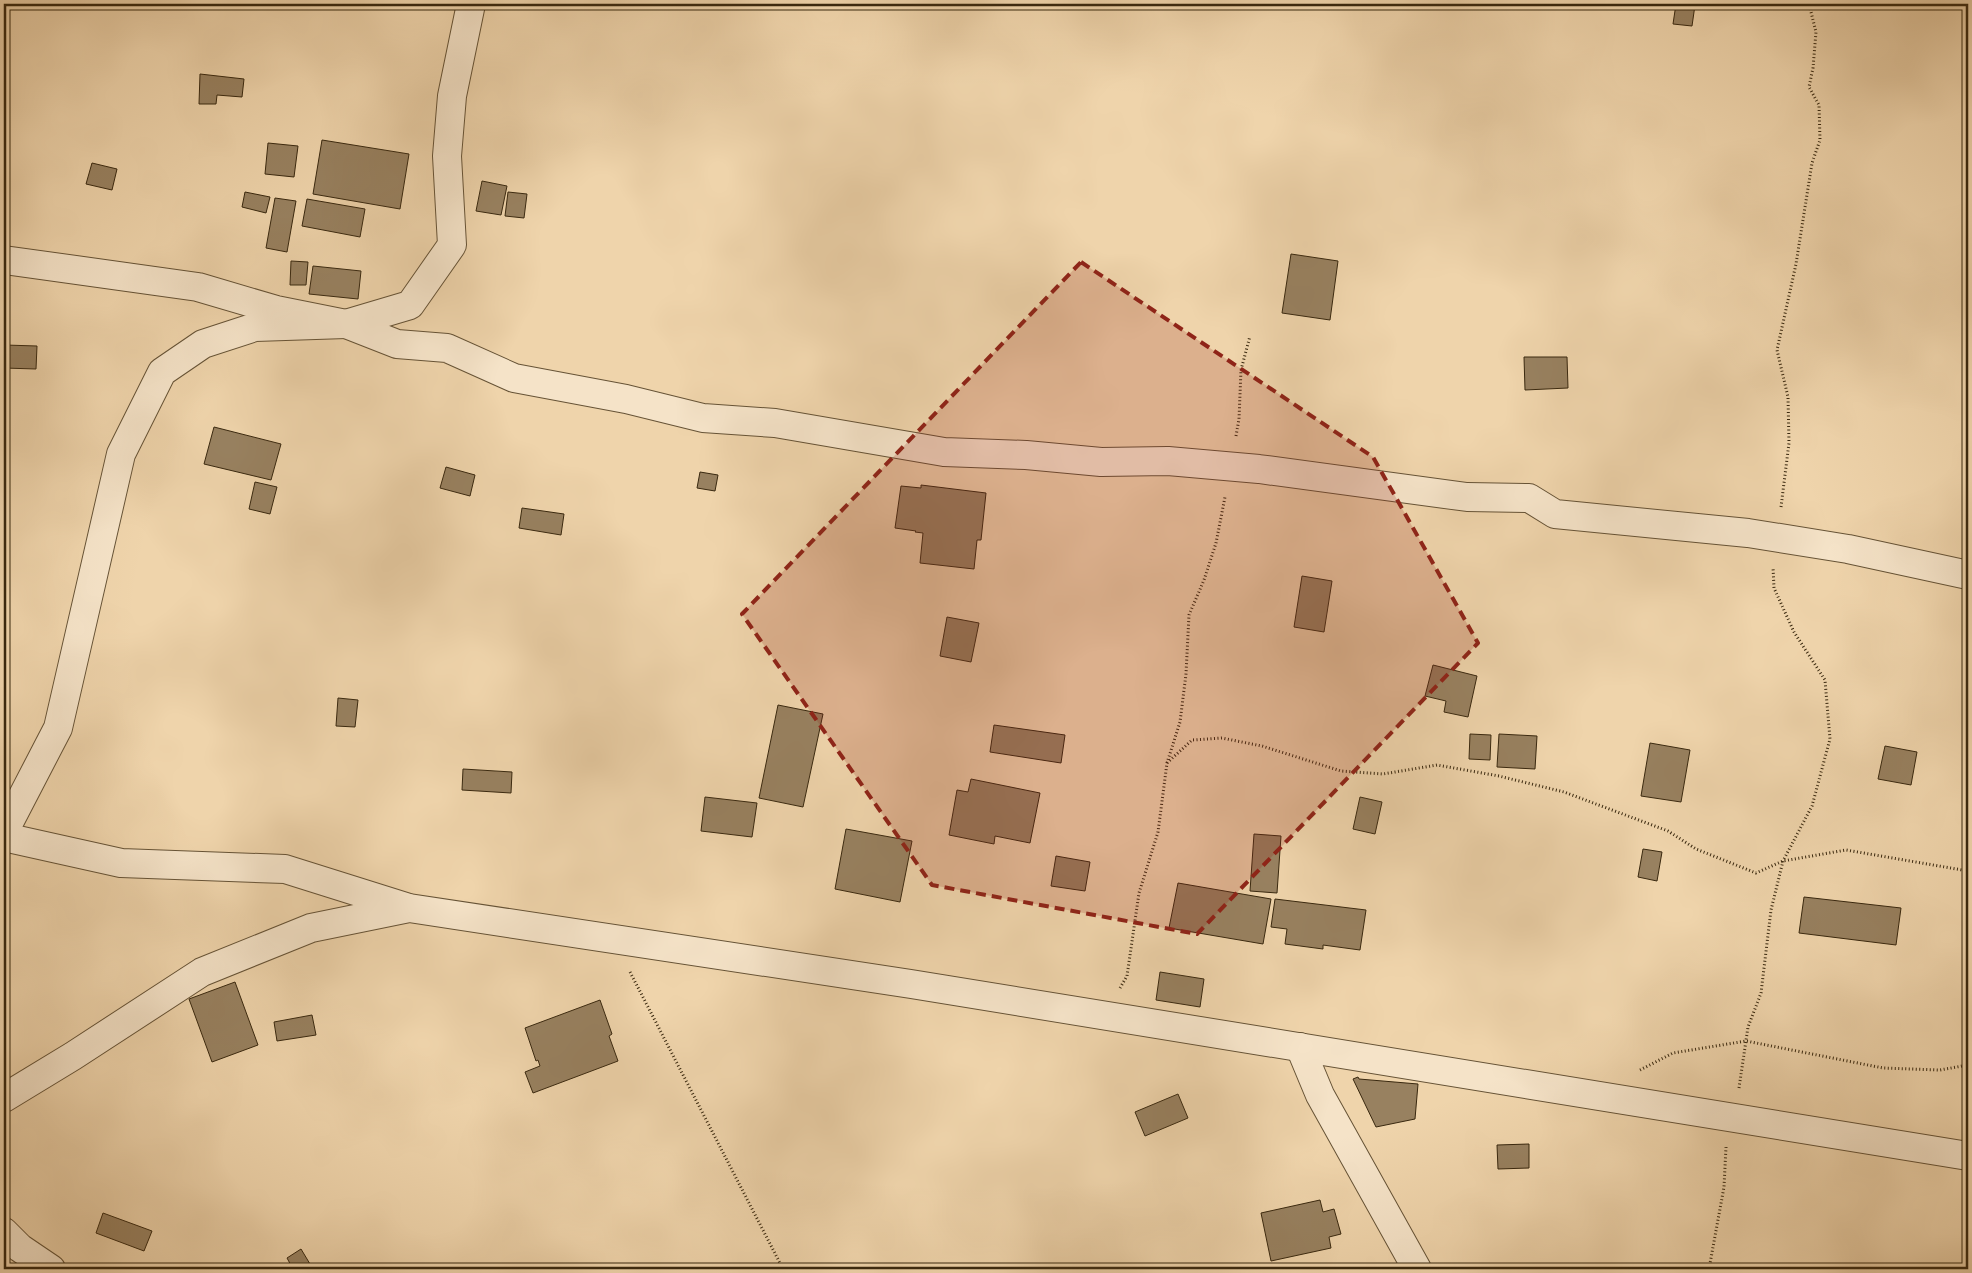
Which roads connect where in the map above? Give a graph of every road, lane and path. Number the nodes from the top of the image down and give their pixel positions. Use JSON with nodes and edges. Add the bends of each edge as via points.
{"nodes":[{"id":1,"x":472,"y":4,"type":"edge"},
{"id":2,"x":1809,"y":4,"type":"edge"},
{"id":3,"x":4,"y":260,"type":"edge"},
{"id":4,"x":346,"y":324,"type":"junction"},
{"id":5,"x":1250,"y":336,"type":"dead end"},
{"id":6,"x":1231,"y":467,"type":"junction"},
{"id":7,"x":1772,"y":538,"type":"junction"},
{"id":8,"x":1968,"y":575,"type":"edge"},
{"id":9,"x":1167,"y":763,"type":"junction"},
{"id":10,"x":4,"y":832,"type":"edge"},
{"id":11,"x":4,"y":837,"type":"edge"},
{"id":12,"x":1784,"y":861,"type":"junction"},
{"id":13,"x":1968,"y":871,"type":"edge"},
{"id":14,"x":409,"y":908,"type":"junction"},
{"id":15,"x":613,"y":939,"type":"junction"},
{"id":16,"x":1101,"y":1015,"type":"junction"},
{"id":17,"x":1746,"y":1041,"type":"junction"},
{"id":18,"x":1300,"y":1047,"type":"junction"},
{"id":19,"x":1968,"y":1066,"type":"edge"},
{"id":20,"x":1639,"y":1071,"type":"dead end"},
{"id":21,"x":4,"y":1098,"type":"edge"},
{"id":22,"x":1733,"y":1117,"type":"junction"},
{"id":23,"x":1968,"y":1156,"type":"edge"},
{"id":24,"x":4,"y":1232,"type":"edge"},
{"id":25,"x":51,"y":1269,"type":"edge"},
{"id":26,"x":783,"y":1269,"type":"edge"},
{"id":27,"x":1417,"y":1269,"type":"edge"},
{"id":28,"x":1709,"y":1269,"type":"edge"}],
"edges":[{"from":1,"to":4,"type":"street","via":[[452,96],[447,156],[452,245],[410,305]]},
{"from":2,"to":7,"type":"path","via":[[1816,32],[1809,87],[1819,105],[1820,140],[1812,163],[1796,264],[1776,350],[1788,398],[1789,443],[1782,505]]},
{"from":3,"to":4,"type":"street","via":[[198,287],[276,310]]},
{"from":4,"to":6,"type":"street","via":[[397,344],[447,348],[514,378],[626,399],[703,418],[775,423],[944,452],[1101,462],[1168,461]]},
{"from":4,"to":10,"type":"street","via":[[256,328],[203,344],[162,372],[121,454],[58,728]]},
{"from":5,"to":6,"type":"path","via":[[1241,370],[1239,419]]},
{"from":6,"to":7,"type":"street","via":[[1467,497],[1529,498],[1555,514]]},
{"from":6,"to":9,"type":"path","via":[[1216,543],[1189,615],[1180,722]]},
{"from":7,"to":8,"type":"street","via":[[1848,549]]},
{"from":7,"to":12,"type":"path","via":[[1774,588],[1794,632],[1825,680],[1830,739],[1812,806]]},
{"from":9,"to":12,"type":"path","via":[[1192,740],[1222,738],[1262,746],[1341,771],[1383,774],[1437,765],[1564,792],[1668,831],[1696,849],[1756,873]]},
{"from":9,"to":16,"type":"path","via":[[1158,832],[1139,894],[1127,976]]},
{"from":11,"to":14,"type":"street","via":[[121,863],[285,869]]},
{"from":12,"to":13,"type":"path","via":[[1846,850]]},
{"from":12,"to":17,"type":"path","via":[[1771,910],[1761,993]]},
{"from":14,"to":15,"type":"street"},
{"from":14,"to":21,"type":"street","via":[[311,928],[202,972]]},
{"from":15,"to":16,"type":"street"},
{"from":15,"to":26,"type":"path"},
{"from":16,"to":18,"type":"street"},
{"from":17,"to":19,"type":"path","via":[[1883,1068],[1940,1070]]},
{"from":17,"to":20,"type":"path","via":[[1673,1053]]},
{"from":17,"to":22,"type":"path"},
{"from":18,"to":22,"type":"street"},
{"from":18,"to":27,"type":"street","via":[[1320,1095]]},
{"from":22,"to":23,"type":"street"},
{"from":22,"to":28,"type":"path","via":[[1726,1142],[1724,1187]]},
{"from":24,"to":25,"type":"street","via":[[20,1248]]}]}
